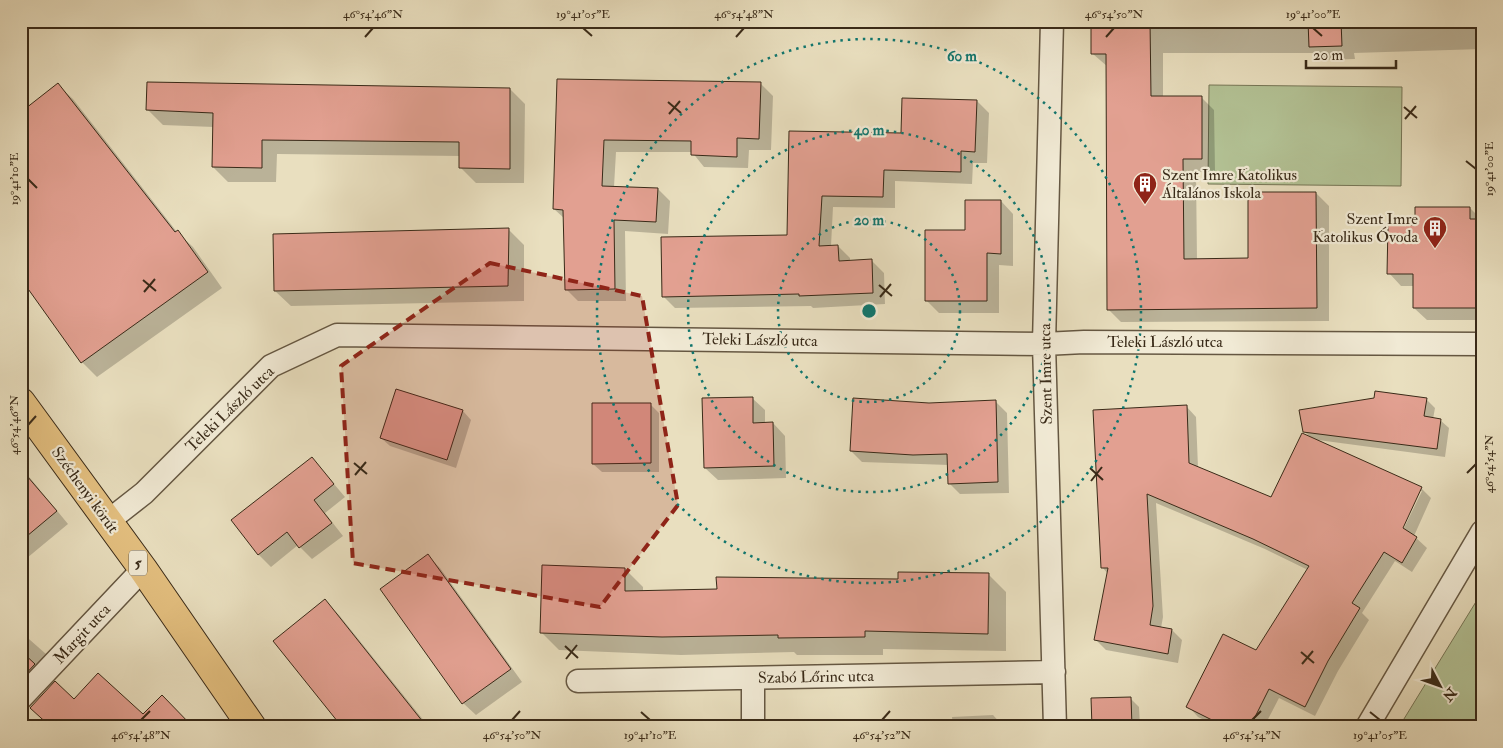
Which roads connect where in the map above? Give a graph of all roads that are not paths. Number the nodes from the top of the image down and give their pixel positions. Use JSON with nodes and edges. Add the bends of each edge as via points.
{"nodes":[{"id":1,"x":1052,"y":21,"type":"edge"},
{"id":2,"x":1044,"y":344,"type":"junction"},
{"id":3,"x":1482,"y":344,"type":"edge"},
{"id":4,"x":21,"y":402,"type":"edge"},
{"id":5,"x":107,"y":522,"type":"junction"},
{"id":6,"x":1482,"y":532,"type":"edge"},
{"id":7,"x":142,"y":569,"type":"junction"},
{"id":8,"x":1054,"y":672,"type":"junction"},
{"id":9,"x":753,"y":678,"type":"junction"},
{"id":10,"x":578,"y":681,"type":"dead end"},
{"id":11,"x":21,"y":698,"type":"edge"},
{"id":12,"x":252,"y":727,"type":"edge"},
{"id":13,"x":753,"y":727,"type":"edge"},
{"id":14,"x":1055,"y":727,"type":"edge"},
{"id":15,"x":1367,"y":727,"type":"edge"}],
"edges":[{"from":1,"to":2,"type":"street","name":"Szent Imre utca"},
{"from":2,"to":3,"type":"street","name":"Teleki László utca"},
{"from":2,"to":5,"type":"street","name":"Teleki László utca","via":[[336,335],[271,366],[144,493]]},
{"from":2,"to":8,"type":"street","name":"Szent Imre utca"},
{"from":4,"to":5,"type":"main road","name":"Széchenyi körút","number":"5"},
{"from":5,"to":7,"type":"main road","name":"Széchenyi körút","number":"5"},
{"from":6,"to":15,"type":"street"},
{"from":7,"to":11,"type":"street","name":"Margit utca"},
{"from":7,"to":12,"type":"main road","name":"Széchenyi körút","number":"5"},
{"from":8,"to":9,"type":"street","name":"Szabó Lőrinc utca"},
{"from":8,"to":14,"type":"street","name":"Szent Imre utca"},
{"from":9,"to":10,"type":"street","name":"Szabó Lőrinc utca"},
{"from":9,"to":13,"type":"street"}]}
